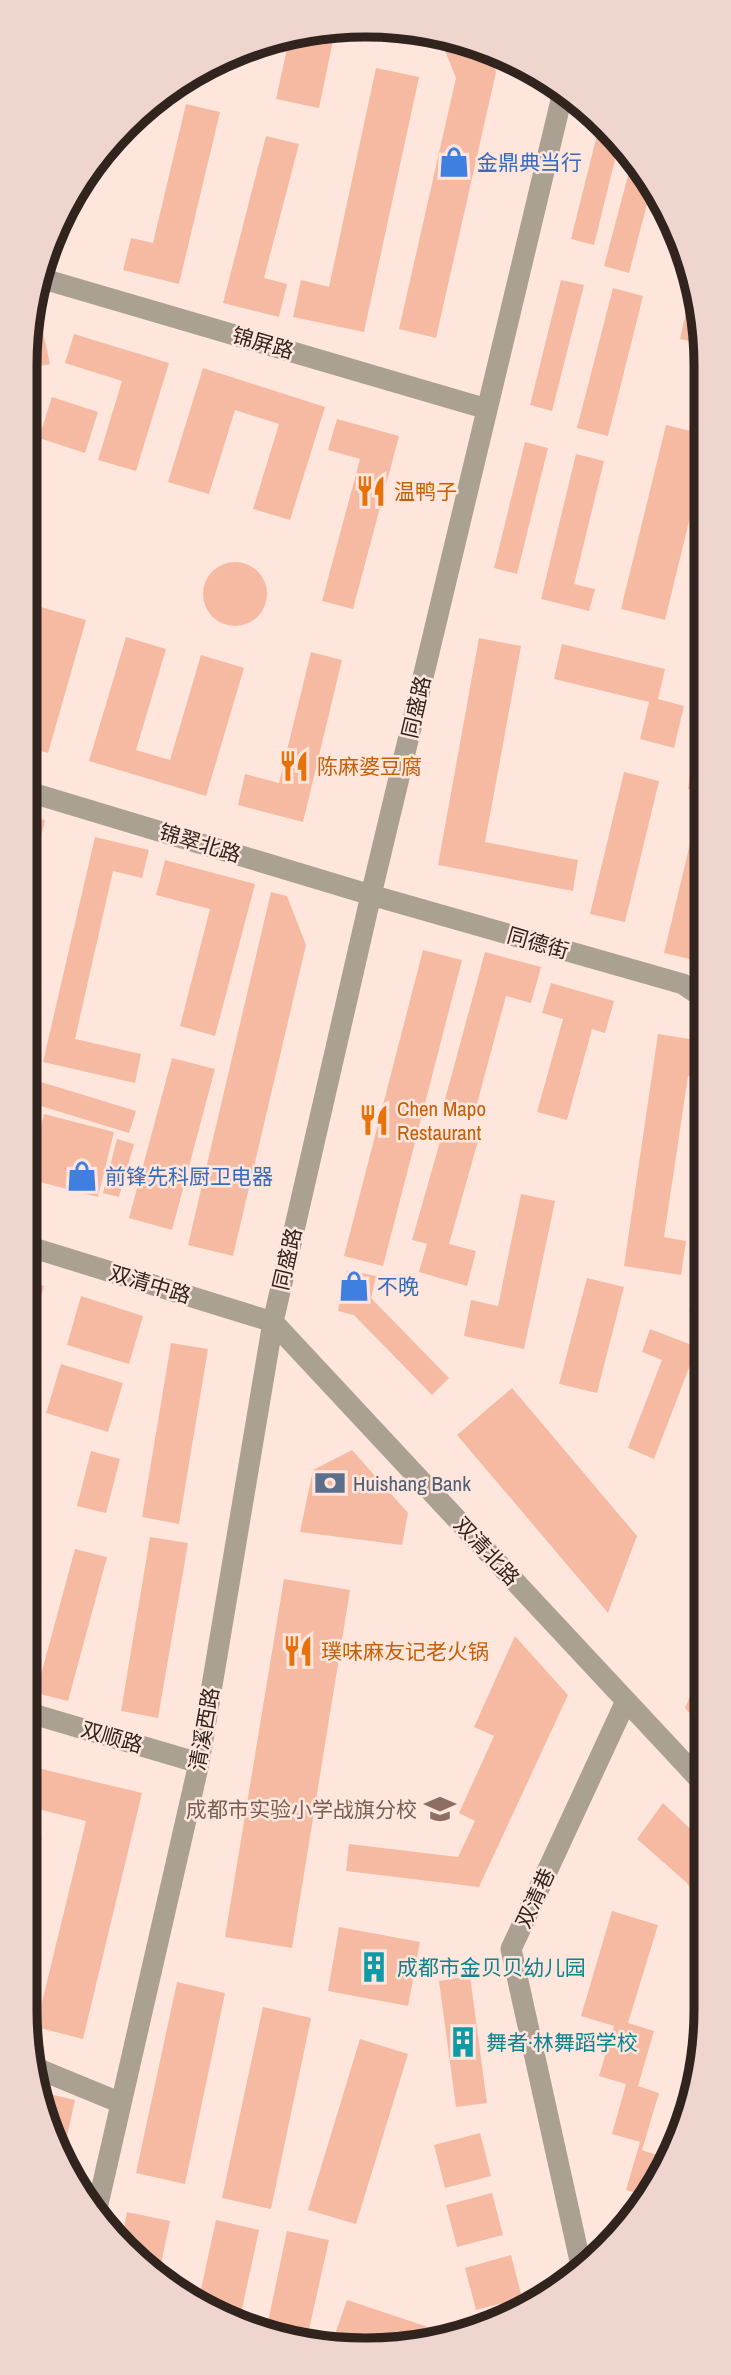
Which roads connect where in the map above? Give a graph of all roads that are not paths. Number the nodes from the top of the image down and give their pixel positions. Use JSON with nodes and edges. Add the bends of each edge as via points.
{"nodes":[{"id":1,"x":561,"y":101,"type":"edge"},
{"id":2,"x":48,"y":280,"type":"edge"},
{"id":3,"x":487,"y":409,"type":"junction"},
{"id":4,"x":37,"y":794,"type":"edge"},
{"id":5,"x":371,"y":895,"type":"junction"},
{"id":6,"x":694,"y":991,"type":"edge"},
{"id":7,"x":37,"y":1249,"type":"edge"},
{"id":8,"x":273,"y":1322,"type":"junction"},
{"id":9,"x":626,"y":1701,"type":"junction"},
{"id":10,"x":37,"y":1715,"type":"edge"},
{"id":11,"x":199,"y":1763,"type":"junction"},
{"id":12,"x":694,"y":1773,"type":"edge"},
{"id":13,"x":43,"y":2071,"type":"edge"},
{"id":14,"x":121,"y":2103,"type":"junction"},
{"id":15,"x":99,"y":2201,"type":"edge"},
{"id":16,"x":580,"y":2259,"type":"edge"}],
"edges":[{"from":1,"to":3,"type":"street","name":"同盛路"},
{"from":2,"to":3,"type":"street","name":"锦屏路"},
{"from":3,"to":5,"type":"street","name":"同盛路"},
{"from":4,"to":5,"type":"street","name":"锦翠北路"},
{"from":5,"to":6,"type":"street","name":"同德街","via":[[683,984]]},
{"from":5,"to":8,"type":"street","name":"同盛路"},
{"from":7,"to":8,"type":"street","name":"双清中路"},
{"from":8,"to":9,"type":"street","name":"双清北路"},
{"from":8,"to":11,"type":"street","name":"清溪西路"},
{"from":9,"to":12,"type":"street","name":"双清北路"},
{"from":9,"to":16,"type":"street","name":"双清巷","via":[[511,1949]]},
{"from":10,"to":11,"type":"street","name":"双顺路"},
{"from":11,"to":14,"type":"street","name":"清溪西路"},
{"from":13,"to":14,"type":"street"},
{"from":14,"to":15,"type":"street","name":"清溪西路"}]}
